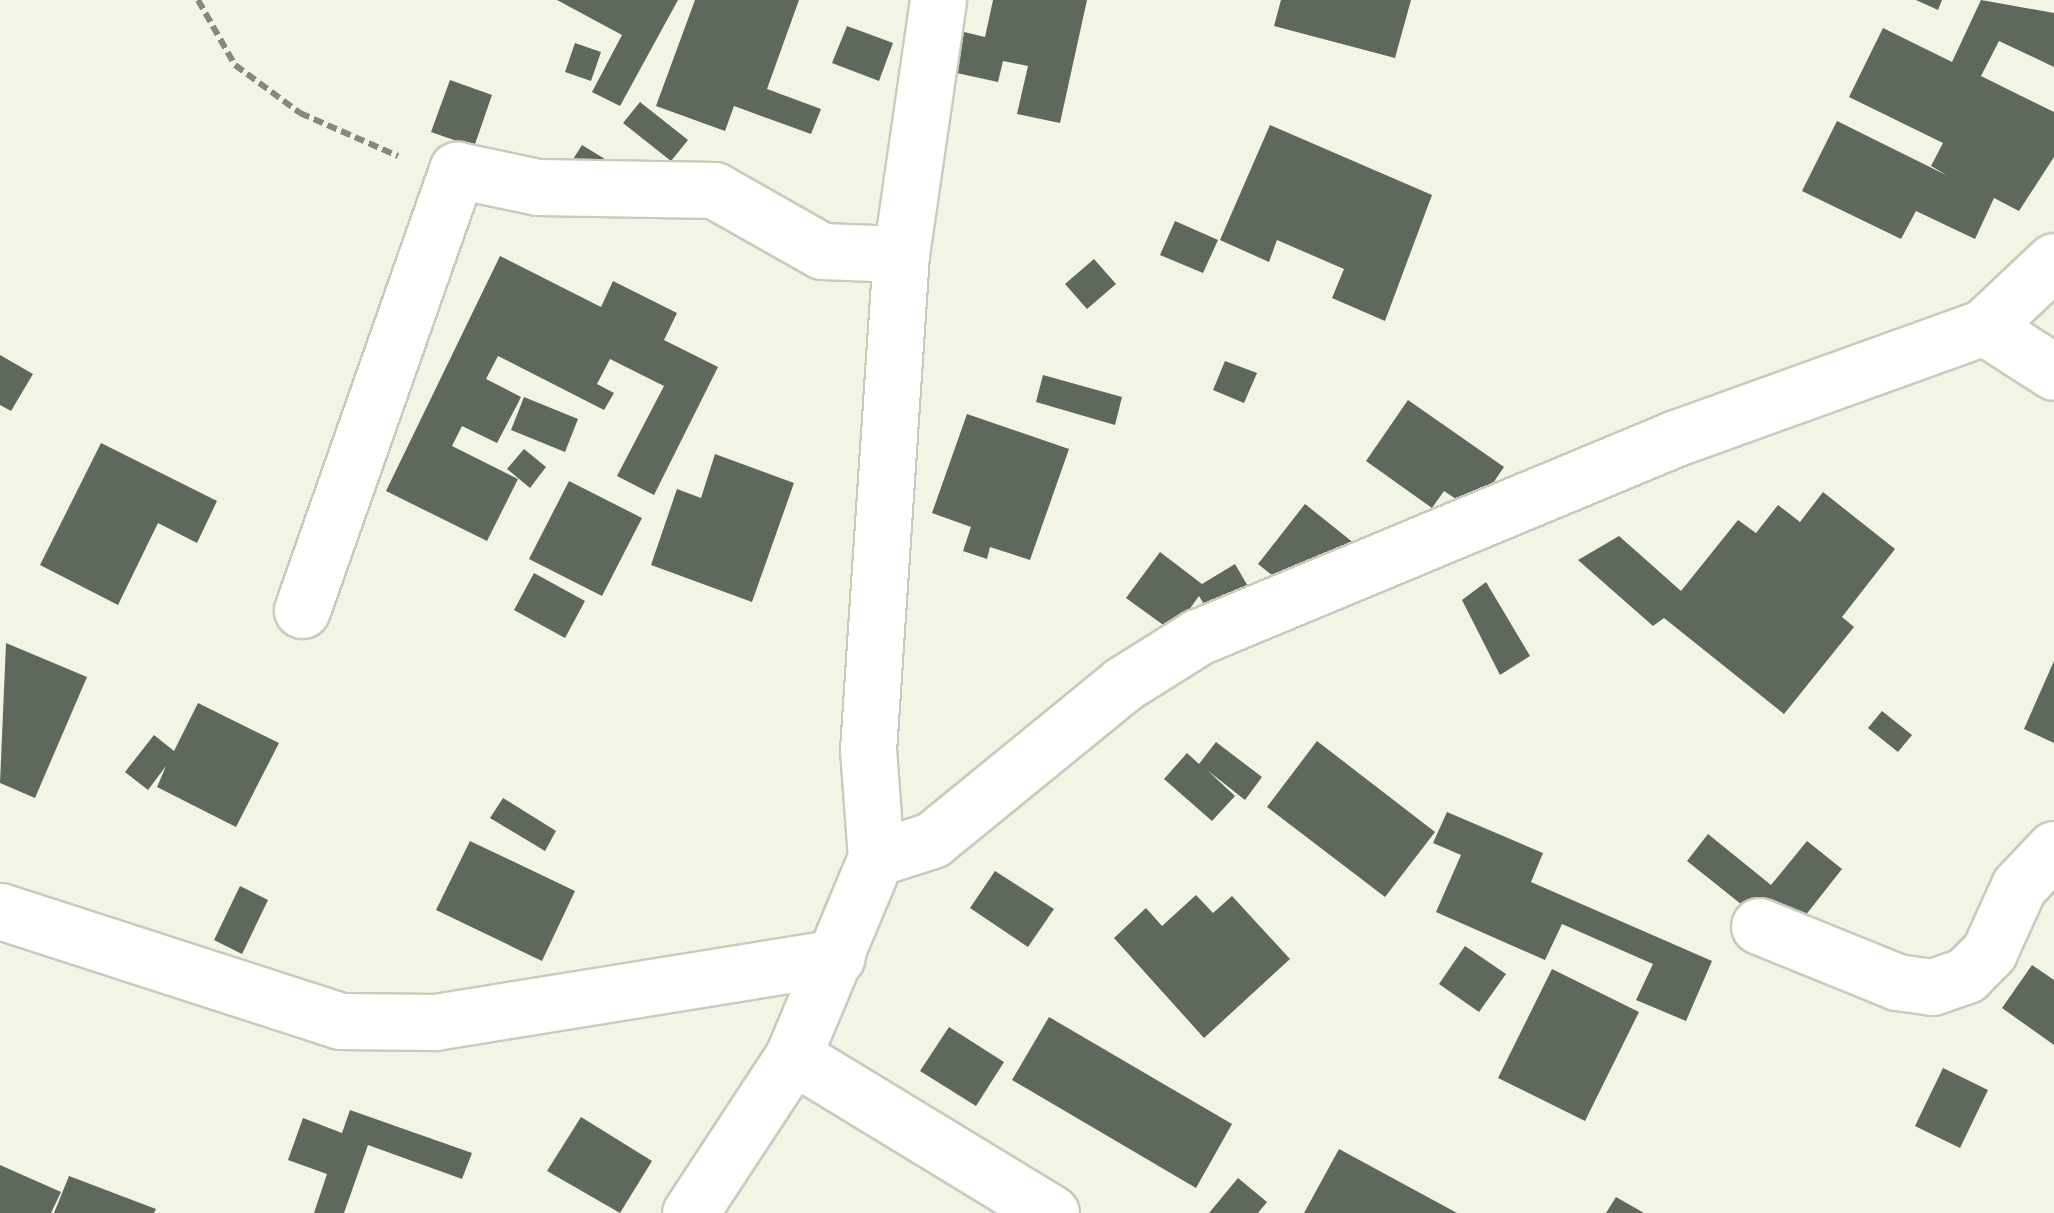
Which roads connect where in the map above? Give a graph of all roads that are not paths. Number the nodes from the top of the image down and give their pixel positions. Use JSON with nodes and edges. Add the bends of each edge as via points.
{"nodes":[{"id":1,"x":938,"y":0,"type":"edge"},
{"id":2,"x":902,"y":254,"type":"junction"},
{"id":3,"x":2054,"y":261,"type":"edge"},
{"id":4,"x":1984,"y":327,"type":"junction"},
{"id":5,"x":2054,"y":372,"type":"edge"},
{"id":6,"x":302,"y":610,"type":"dead end"},
{"id":7,"x":2054,"y":849,"type":"edge"},
{"id":8,"x":876,"y":858,"type":"junction"},
{"id":9,"x":0,"y":911,"type":"edge"},
{"id":10,"x":1759,"y":926,"type":"dead end"},
{"id":11,"x":837,"y":956,"type":"junction"},
{"id":12,"x":793,"y":1056,"type":"junction"},
{"id":13,"x":690,"y":1213,"type":"edge"},
{"id":14,"x":1051,"y":1213,"type":"edge"}],
"edges":[{"from":1,"to":2,"type":"street"},
{"from":2,"to":6,"type":"street","via":[[822,250],[714,190],[538,188],[457,170]]},
{"from":2,"to":8,"type":"street","via":[[868,750]]},
{"from":3,"to":4,"type":"street"},
{"from":4,"to":5,"type":"street"},
{"from":4,"to":8,"type":"street","via":[[1676,438],[1198,637],[1123,684],[932,840]]},
{"from":7,"to":10,"type":"street","via":[[2019,886],[1990,952],[1966,975],[1932,988],[1897,982]]},
{"from":8,"to":11,"type":"street"},
{"from":9,"to":11,"type":"street","via":[[340,1020],[436,1022]]},
{"from":11,"to":12,"type":"street"},
{"from":12,"to":13,"type":"street"},
{"from":12,"to":14,"type":"street"}]}
